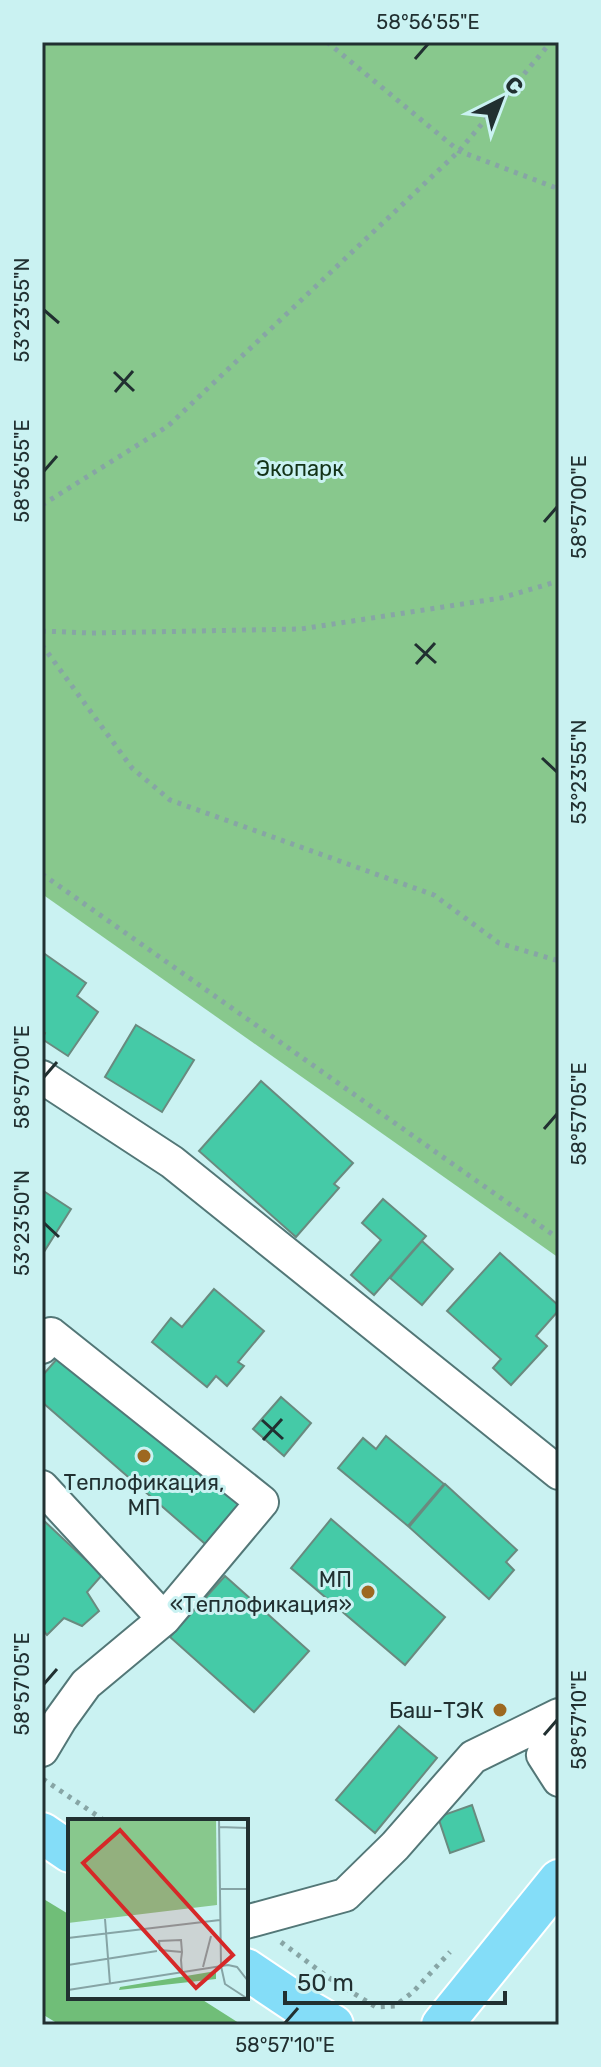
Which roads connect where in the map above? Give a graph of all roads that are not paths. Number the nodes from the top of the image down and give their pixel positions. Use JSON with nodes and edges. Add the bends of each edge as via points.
{"nodes":[{"id":1,"x":42,"y":1077,"type":"edge"},
{"id":2,"x":42,"y":1347,"type":"edge"},
{"id":3,"x":559,"y":1473,"type":"edge"},
{"id":4,"x":42,"y":1487,"type":"edge"},
{"id":5,"x":164,"y":1619,"type":"junction"},
{"id":6,"x":559,"y":1715,"type":"edge"},
{"id":7,"x":559,"y":1722,"type":"edge"},
{"id":8,"x":42,"y":1750,"type":"edge"},
{"id":9,"x":559,"y":1780,"type":"edge"},
{"id":10,"x":42,"y":1833,"type":"edge"},
{"id":11,"x":68,"y":1851,"type":"edge"},
{"id":12,"x":559,"y":1880,"type":"edge"},
{"id":13,"x":248,"y":1921,"type":"edge"},
{"id":14,"x":248,"y":1970,"type":"edge"},
{"id":15,"x":333,"y":2025,"type":"edge"},
{"id":16,"x":442,"y":2025,"type":"edge"}],
"edges":[{"from":1,"to":3,"type":"street","via":[[172,1162]]},
{"from":2,"to":5,"type":"street","via":[[51,1334],[262,1502]]},
{"from":4,"to":5,"type":"street"},
{"from":5,"to":8,"type":"street","via":[[86,1684]]},
{"from":6,"to":13,"type":"street","via":[[473,1757],[345,1895]]},
{"from":7,"to":9,"type":"street","via":[[543,1755]]},
{"from":10,"to":11,"type":"main road"},
{"from":12,"to":16,"type":"main road"},
{"from":14,"to":15,"type":"main road"}]}
